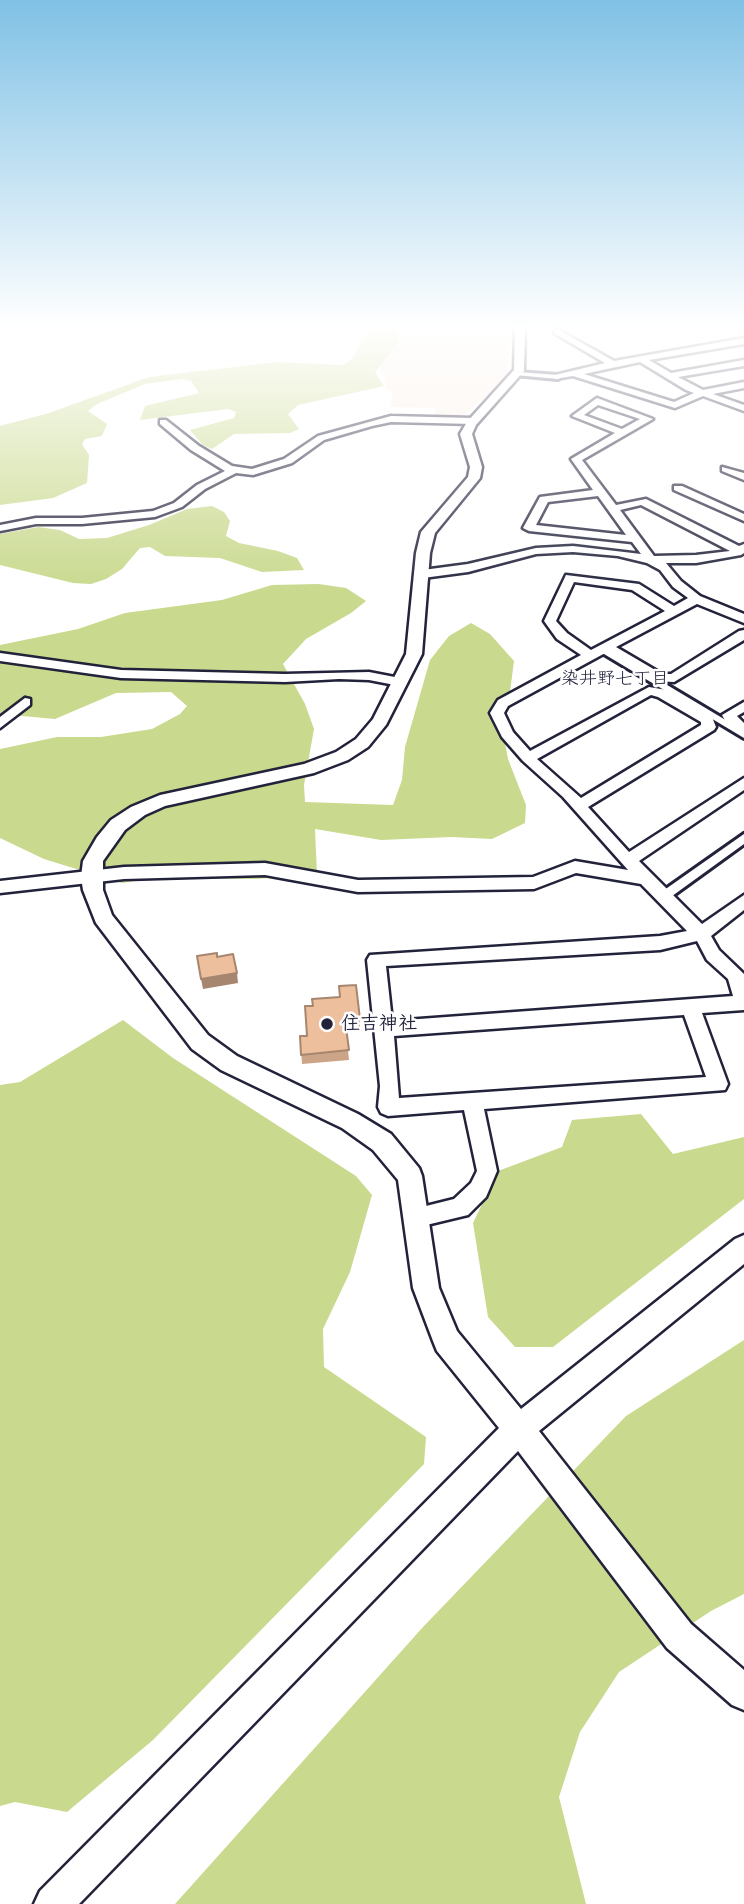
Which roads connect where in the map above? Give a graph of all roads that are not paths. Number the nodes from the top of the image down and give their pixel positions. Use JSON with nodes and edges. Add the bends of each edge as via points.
{"nodes":[{"id":1,"x":478,"y":416,"type":"edge"},
{"id":2,"x":577,"y":416,"type":"edge"},
{"id":3,"x":639,"y":416,"type":"edge"},
{"id":4,"x":473,"y":421,"type":"junction"},
{"id":5,"x":163,"y":422,"type":"dead end"},
{"id":6,"x":623,"y":433,"type":"junction"},
{"id":7,"x":726,"y":469,"type":"dead end"},
{"id":8,"x":234,"y":470,"type":"junction"},
{"id":9,"x":744,"y":477,"type":"edge"},
{"id":10,"x":678,"y":488,"type":"dead end"},
{"id":11,"x":601,"y":492,"type":"junction"},
{"id":12,"x":613,"y":509,"type":"junction"},
{"id":13,"x":744,"y":519,"type":"edge"},
{"id":14,"x":0,"y":528,"type":"edge"},
{"id":15,"x":636,"y":539,"type":"junction"},
{"id":16,"x":742,"y":549,"type":"edge"},
{"id":17,"x":651,"y":560,"type":"junction"},
{"id":18,"x":423,"y":574,"type":"junction"},
{"id":19,"x":696,"y":599,"type":"junction"},
{"id":20,"x":674,"y":611,"type":"junction"},
{"id":21,"x":744,"y":619,"type":"edge"},
{"id":22,"x":744,"y":634,"type":"edge"},
{"id":23,"x":600,"y":651,"type":"junction"},
{"id":24,"x":0,"y":657,"type":"edge"},
{"id":25,"x":400,"y":681,"type":"junction"},
{"id":26,"x":25,"y":702,"type":"dead end"},
{"id":27,"x":744,"y":706,"type":"edge"},
{"id":28,"x":0,"y":724,"type":"edge"},
{"id":29,"x":744,"y":729,"type":"edge"},
{"id":30,"x":744,"y":735,"type":"edge"},
{"id":31,"x":528,"y":758,"type":"junction"},
{"id":32,"x":744,"y":783,"type":"edge"},
{"id":33,"x":580,"y":805,"type":"junction"},
{"id":34,"x":744,"y":838,"type":"edge"},
{"id":35,"x":629,"y":860,"type":"junction"},
{"id":36,"x":91,"y":877,"type":"junction"},
{"id":37,"x":648,"y":879,"type":"junction"},
{"id":38,"x":0,"y":887,"type":"edge"},
{"id":39,"x":664,"y":896,"type":"junction"},
{"id":40,"x":744,"y":901,"type":"edge"},
{"id":41,"x":701,"y":934,"type":"junction"},
{"id":42,"x":744,"y":1002,"type":"edge"},
{"id":43,"x":691,"y":1007,"type":"junction"},
{"id":44,"x":385,"y":1029,"type":"junction"},
{"id":45,"x":472,"y":1101,"type":"junction"},
{"id":46,"x":418,"y":1217,"type":"junction"},
{"id":47,"x":744,"y":1248,"type":"edge"},
{"id":48,"x":519,"y":1429,"type":"junction"},
{"id":49,"x":744,"y":1693,"type":"edge"},
{"id":50,"x":53,"y":1904,"type":"edge"}],
"edges":[{"from":1,"to":4,"type":"street"},
{"from":2,"to":6,"type":"street"},
{"from":3,"to":6,"type":"street","via":[[648,419]]},
{"from":4,"to":8,"type":"street","via":[[391,419],[370,423],[321,438],[306,451],[263,471]]},
{"from":4,"to":18,"type":"street","via":[[466,434],[476,467],[474,478],[428,532]]},
{"from":5,"to":8,"type":"street","via":[[195,448]]},
{"from":6,"to":11,"type":"street","via":[[576,459]]},
{"from":7,"to":9,"type":"street"},
{"from":8,"to":14,"type":"street","via":[[155,514],[36,521]]},
{"from":10,"to":13,"type":"street"},
{"from":11,"to":12,"type":"street"},
{"from":11,"to":15,"type":"street","via":[[544,499],[529,528]]},
{"from":12,"to":15,"type":"street"},
{"from":12,"to":16,"type":"street","via":[[642,501]]},
{"from":15,"to":17,"type":"street"},
{"from":16,"to":17,"type":"street","via":[[696,559]]},
{"from":17,"to":18,"type":"street","via":[[573,550],[536,551]]},
{"from":17,"to":19,"type":"street"},
{"from":18,"to":25,"type":"street","via":[[414,654]]},
{"from":19,"to":20,"type":"street"},
{"from":19,"to":21,"type":"street"},
{"from":20,"to":23,"type":"street"},
{"from":20,"to":23,"type":"street","via":[[635,587],[570,579],[550,621],[562,636]]},
{"from":22,"to":23,"type":"street","via":[[674,678],[659,678]]},
{"from":23,"to":30,"type":"street"},
{"from":23,"to":31,"type":"street","via":[[503,703],[497,713],[507,734]]},
{"from":24,"to":25,"type":"street","via":[[121,674],[349,675]]},
{"from":25,"to":36,"type":"street","via":[[380,721],[362,743],[342,756],[308,769],[160,801],[138,811],[104,842],[93,861]]},
{"from":26,"to":28,"type":"street"},
{"from":27,"to":29,"type":"street","via":[[729,715]]},
{"from":31,"to":33,"type":"street"},
{"from":31,"to":33,"type":"street","via":[[649,691],[662,693],[707,720],[709,727]]},
{"from":32,"to":35,"type":"street"},
{"from":33,"to":35,"type":"street"},
{"from":34,"to":39,"type":"street"},
{"from":35,"to":37,"type":"street"},
{"from":36,"to":37,"type":"street","via":[[265,869],[358,886],[534,883],[575,867]]},
{"from":36,"to":38,"type":"street"},
{"from":36,"to":46,"type":"street","via":[[103,918],[200,1042],[229,1063],[350,1121],[382,1142],[410,1176]]},
{"from":37,"to":39,"type":"street"},
{"from":39,"to":41,"type":"street"},
{"from":40,"to":41,"type":"street"},
{"from":41,"to":42,"type":"street","via":[[713,955],[736,976]]},
{"from":41,"to":44,"type":"street","via":[[660,943],[376,960]]},
{"from":42,"to":43,"type":"street"},
{"from":43,"to":44,"type":"street"},
{"from":43,"to":45,"type":"street","via":[[718,1084]]},
{"from":44,"to":45,"type":"street","via":[[388,1107]]},
{"from":45,"to":46,"type":"street","via":[[487,1171],[480,1190],[460,1208]]},
{"from":46,"to":48,"type":"street","via":[[426,1288],[447,1341]]},
{"from":47,"to":48,"type":"street"},
{"from":48,"to":49,"type":"street","via":[[679,1636]]},
{"from":48,"to":50,"type":"street"}]}
